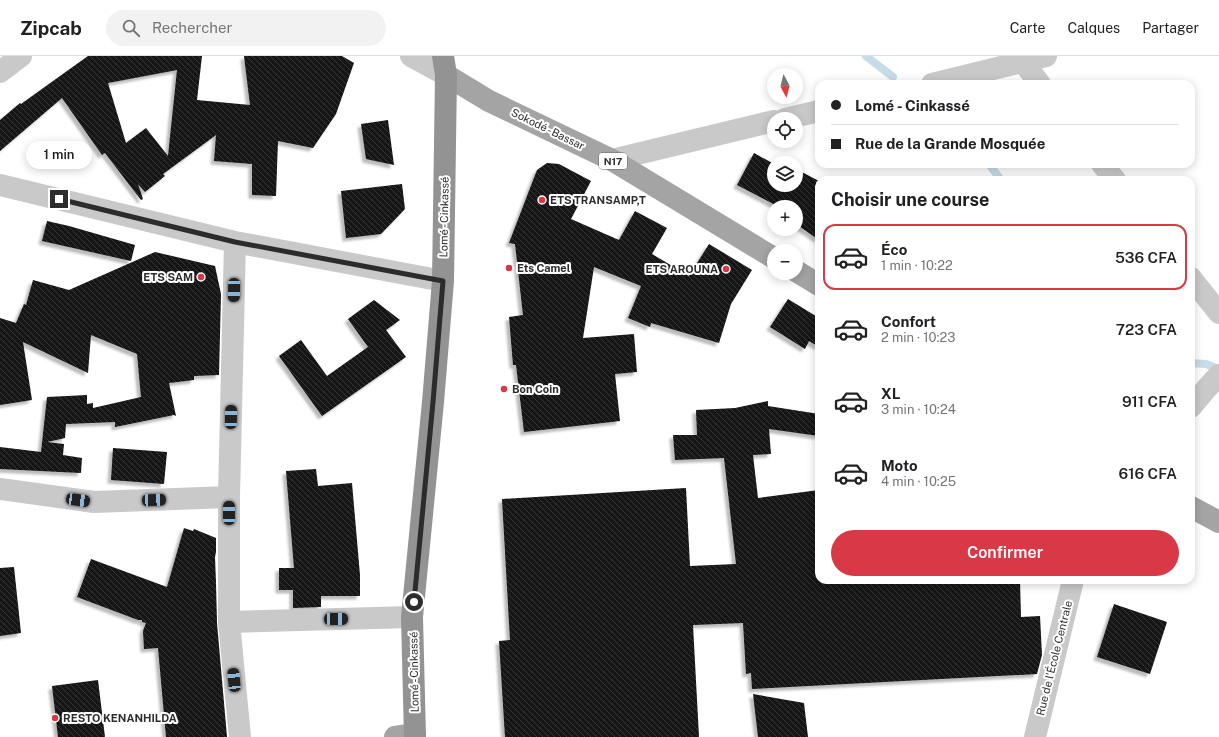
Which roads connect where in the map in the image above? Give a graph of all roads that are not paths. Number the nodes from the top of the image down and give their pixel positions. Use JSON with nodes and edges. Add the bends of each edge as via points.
{"nodes":[{"id":1,"x":21,"y":56,"type":"edge"},
{"id":2,"x":411,"y":56,"type":"edge"},
{"id":3,"x":1046,"y":56,"type":"edge"},
{"id":4,"x":1021,"y":59,"type":"edge"},
{"id":5,"x":445,"y":65,"type":"edge"},
{"id":6,"x":0,"y":72,"type":"edge"},
{"id":7,"x":946,"y":80,"type":"edge"},
{"id":8,"x":1037,"y":80,"type":"edge"},
{"id":9,"x":815,"y":112,"type":"edge"},
{"id":10,"x":803,"y":115,"type":"edge"},
{"id":11,"x":767,"y":124,"type":"edge"},
{"id":12,"x":612,"y":160,"type":"junction"},
{"id":13,"x":1105,"y":168,"type":"edge"},
{"id":14,"x":1112,"y":176,"type":"edge"},
{"id":15,"x":0,"y":185,"type":"edge"},
{"id":16,"x":235,"y":242,"type":"junction"},
{"id":17,"x":767,"y":254,"type":"edge"},
{"id":18,"x":803,"y":275,"type":"edge"},
{"id":19,"x":443,"y":281,"type":"junction"},
{"id":20,"x":815,"y":283,"type":"edge"},
{"id":21,"x":1195,"y":283,"type":"edge"},
{"id":22,"x":1219,"y":314,"type":"edge"},
{"id":23,"x":1213,"y":381,"type":"edge"},
{"id":24,"x":1195,"y":402,"type":"edge"},
{"id":25,"x":0,"y":489,"type":"edge"},
{"id":26,"x":229,"y":497,"type":"junction"},
{"id":27,"x":1195,"y":508,"type":"edge"},
{"id":28,"x":1219,"y":522,"type":"edge"},
{"id":29,"x":1073,"y":584,"type":"edge"},
{"id":30,"x":412,"y":617,"type":"junction"},
{"id":31,"x":229,"y":622,"type":"junction"},
{"id":32,"x":408,"y":736,"type":"edge"},
{"id":33,"x":240,"y":737,"type":"edge"},
{"id":34,"x":1035,"y":737,"type":"edge"}],
"edges":[{"from":1,"to":6,"type":"street"},
{"from":2,"to":5,"type":"street"},
{"from":3,"to":4,"type":"street"},
{"from":4,"to":7,"type":"street"},
{"from":4,"to":8,"type":"street"},
{"from":5,"to":12,"type":"main road","name":"Sokodé - Bassar","number":"N17","via":[[489,101]]},
{"from":5,"to":19,"type":"highway","name":"Lomé - Cinkassé"},
{"from":9,"to":10,"type":"street"},
{"from":11,"to":12,"type":"street"},
{"from":12,"to":17,"type":"main road","name":"Sokodé - Bassar","number":"N17"},
{"from":13,"to":14,"type":"street"},
{"from":15,"to":16,"type":"street"},
{"from":16,"to":19,"type":"street"},
{"from":16,"to":26,"type":"street"},
{"from":18,"to":20,"type":"main road"},
{"from":19,"to":30,"type":"highway","name":"Lomé - Cinkassé"},
{"from":21,"to":22,"type":"street"},
{"from":23,"to":24,"type":"street"},
{"from":25,"to":26,"type":"street","via":[[94,502]]},
{"from":26,"to":31,"type":"street"},
{"from":27,"to":28,"type":"main road"},
{"from":29,"to":34,"type":"street","name":"Rue de l'École Centrale"},
{"from":30,"to":31,"type":"street"},
{"from":30,"to":32,"type":"highway","name":"Lomé - Cinkassé"},
{"from":31,"to":33,"type":"street"}]}
